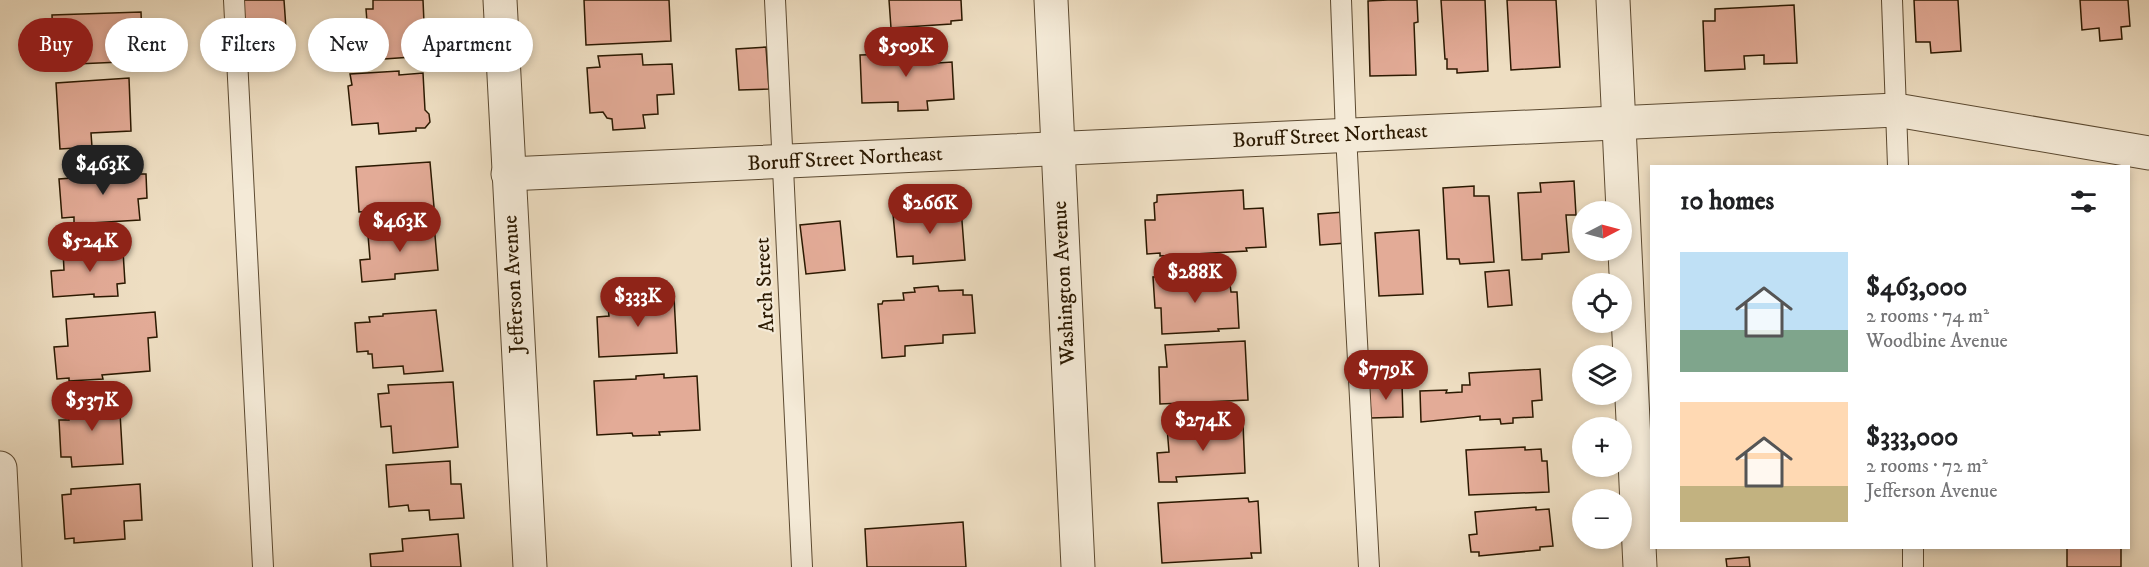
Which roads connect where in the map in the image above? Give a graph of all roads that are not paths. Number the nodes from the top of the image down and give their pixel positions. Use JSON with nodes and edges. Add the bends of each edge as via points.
{"nodes":[{"id":1,"x":234,"y":0,"type":"edge"},
{"id":2,"x":500,"y":0,"type":"edge"},
{"id":3,"x":775,"y":0,"type":"edge"},
{"id":4,"x":1050,"y":0,"type":"edge"},
{"id":5,"x":1341,"y":0,"type":"edge"},
{"id":6,"x":1613,"y":0,"type":"edge"},
{"id":7,"x":1892,"y":0,"type":"edge"},
{"id":8,"x":1896,"y":110,"type":"junction"},
{"id":9,"x":1620,"y":122,"type":"junction"},
{"id":10,"x":1346,"y":135,"type":"junction"},
{"id":11,"x":1058,"y":149,"type":"junction"},
{"id":12,"x":2149,"y":153,"type":"edge"},
{"id":13,"x":784,"y":163,"type":"junction"},
{"id":14,"x":1898,"y":165,"type":"edge"},
{"id":15,"x":508,"y":174,"type":"junction"},
{"id":16,"x":0,"y":468,"type":"edge"},
{"id":17,"x":1913,"y":549,"type":"edge"},
{"id":18,"x":5,"y":567,"type":"edge"},
{"id":19,"x":263,"y":567,"type":"edge"},
{"id":20,"x":530,"y":567,"type":"edge"},
{"id":21,"x":802,"y":567,"type":"edge"},
{"id":22,"x":1078,"y":567,"type":"edge"},
{"id":23,"x":1369,"y":567,"type":"edge"},
{"id":24,"x":1640,"y":567,"type":"edge"},
{"id":25,"x":1913,"y":567,"type":"edge"}],
"edges":[{"from":1,"to":19,"type":"lane"},
{"from":2,"to":15,"type":"street","name":"Jefferson Avenue"},
{"from":3,"to":13,"type":"lane","name":"Arch Street"},
{"from":4,"to":11,"type":"street","name":"Washington Avenue"},
{"from":5,"to":10,"type":"lane"},
{"from":6,"to":9,"type":"street"},
{"from":7,"to":8,"type":"lane"},
{"from":8,"to":9,"type":"street","name":"Boruff Street Northeast"},
{"from":8,"to":12,"type":"street","name":"Boruff Street Northeast"},
{"from":8,"to":14,"type":"lane"},
{"from":9,"to":10,"type":"street","name":"Boruff Street Northeast"},
{"from":9,"to":24,"type":"street"},
{"from":10,"to":11,"type":"street","name":"Boruff Street Northeast"},
{"from":10,"to":23,"type":"lane"},
{"from":11,"to":13,"type":"street","name":"Boruff Street Northeast"},
{"from":11,"to":22,"type":"street","name":"Washington Avenue"},
{"from":13,"to":15,"type":"street","name":"Boruff Street Northeast"},
{"from":13,"to":21,"type":"lane","name":"Arch Street"},
{"from":15,"to":20,"type":"street","name":"Jefferson Avenue"},
{"from":16,"to":18,"type":"street"},
{"from":17,"to":25,"type":"lane"}]}
